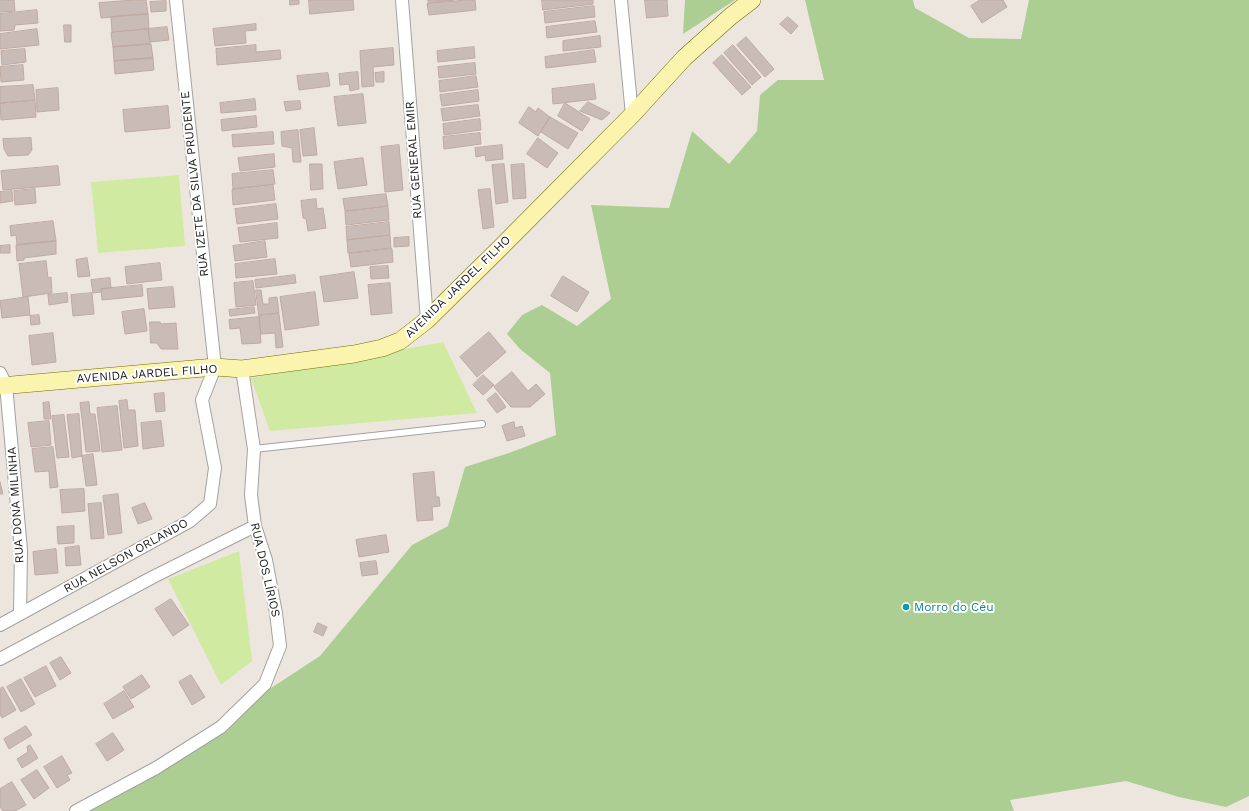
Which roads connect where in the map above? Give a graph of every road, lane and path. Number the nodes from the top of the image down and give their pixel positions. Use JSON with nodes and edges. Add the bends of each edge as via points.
{"nodes":[{"id":1,"x":176,"y":0,"type":"edge"},
{"id":2,"x":402,"y":0,"type":"edge"},
{"id":3,"x":621,"y":0,"type":"edge"},
{"id":4,"x":752,"y":0,"type":"edge"},
{"id":5,"x":632,"y":115,"type":"junction"},
{"id":6,"x":427,"y":320,"type":"junction"},
{"id":7,"x":214,"y":367,"type":"junction"},
{"id":8,"x":242,"y":369,"type":"junction"},
{"id":9,"x":2,"y":381,"type":"edge"},
{"id":10,"x":482,"y":424,"type":"dead end"},
{"id":11,"x":254,"y":449,"type":"junction"},
{"id":12,"x":255,"y":526,"type":"junction"},
{"id":13,"x":20,"y":614,"type":"junction"},
{"id":14,"x":0,"y":625,"type":"edge"},
{"id":15,"x":0,"y":659,"type":"edge"},
{"id":16,"x":76,"y":811,"type":"edge"}],
"edges":[{"from":1,"to":7,"type":"street","name":"RUA IZETE DA SILVA PRUDENTE"},
{"from":2,"to":6,"type":"street","name":"RUA GENERAL EMIR"},
{"from":3,"to":5,"type":"street"},
{"from":4,"to":5,"type":"main road","name":"AVENIDA JARDEL FILHO","via":[[684,58]]},
{"from":5,"to":6,"type":"main road","name":"AVENIDA JARDEL FILHO"},
{"from":6,"to":8,"type":"main road","name":"AVENIDA JARDEL FILHO","via":[[400,341],[382,348]]},
{"from":7,"to":8,"type":"main road","name":"AVENIDA JARDEL FILHO"},
{"from":7,"to":9,"type":"main road","name":"AVENIDA JARDEL FILHO"},
{"from":7,"to":13,"type":"street","name":"RUA NELSON ORLANDO","via":[[202,400],[215,468],[210,504],[190,521]]},
{"from":8,"to":11,"type":"street","name":"RUA DOS LÍRIOS"},
{"from":9,"to":13,"type":"street","name":"RUA DONA MILINHA","via":[[21,550]]},
{"from":10,"to":11,"type":"lane"},
{"from":11,"to":12,"type":"street","name":"RUA DOS LÍRIOS","via":[[251,495]]},
{"from":12,"to":15,"type":"street"},
{"from":12,"to":16,"type":"street","name":"RUA DOS LÍRIOS","via":[[266,560],[280,646],[265,684],[221,727],[156,768]]},
{"from":13,"to":14,"type":"street","name":"RUA NELSON ORLANDO"}]}
